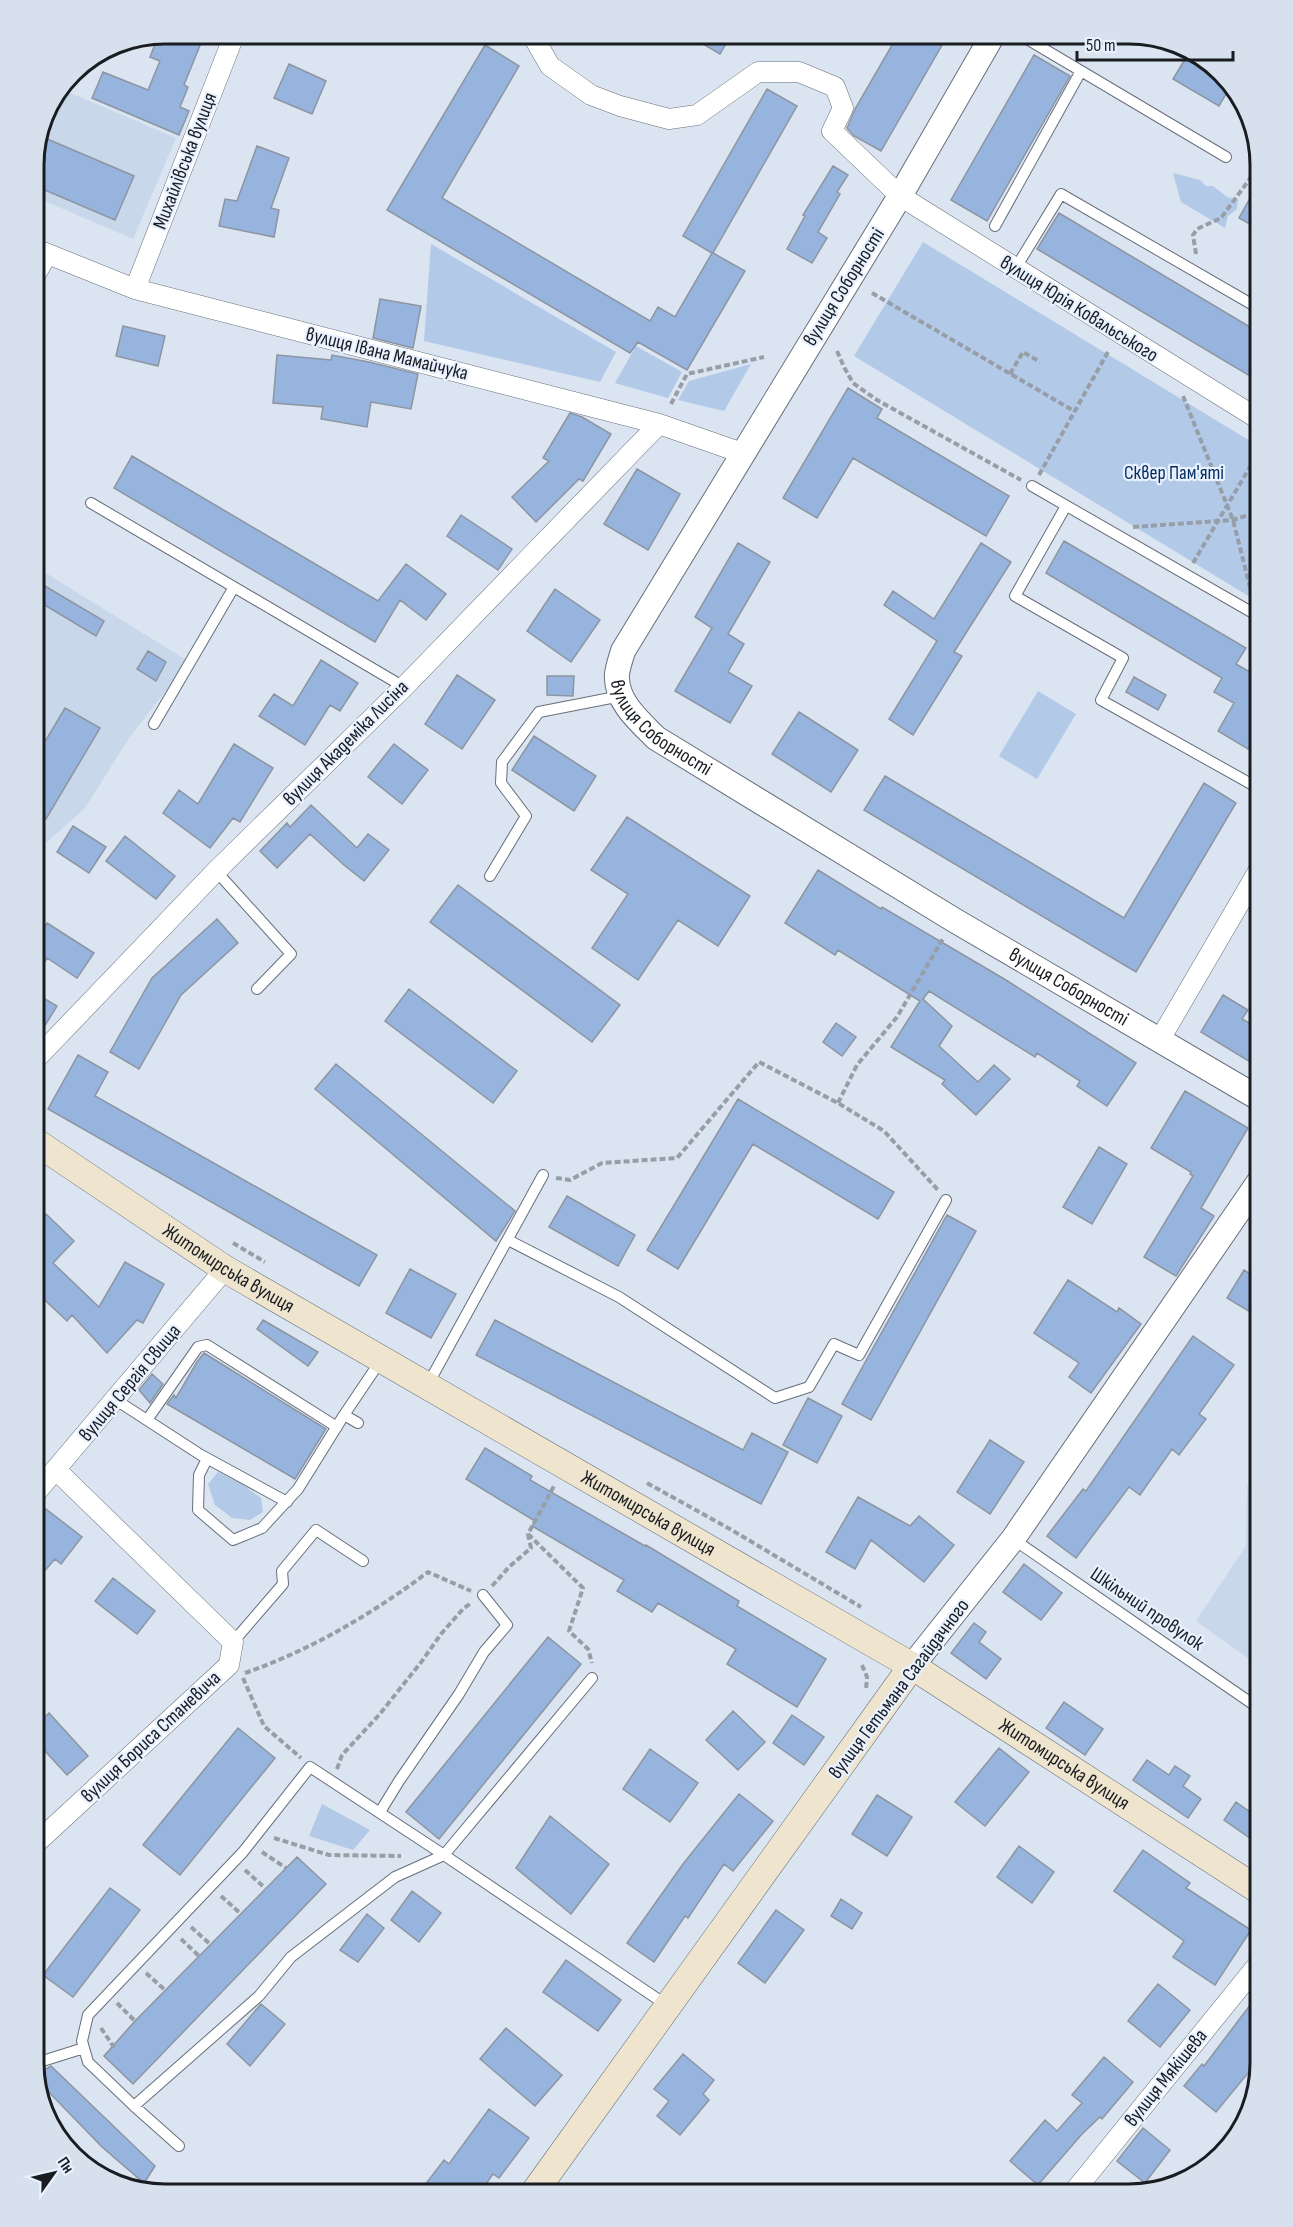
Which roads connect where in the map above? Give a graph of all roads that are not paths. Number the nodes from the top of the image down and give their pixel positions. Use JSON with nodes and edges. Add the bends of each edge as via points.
{"nodes":[{"id":1,"x":231,"y":44,"type":"edge"},
{"id":2,"x":537,"y":44,"type":"edge"},
{"id":3,"x":988,"y":44,"type":"edge"},
{"id":4,"x":1036,"y":44,"type":"edge"},
{"id":5,"x":1081,"y":71,"type":"junction"},
{"id":6,"x":1226,"y":157,"type":"dead end"},
{"id":7,"x":900,"y":196,"type":"junction"},
{"id":8,"x":995,"y":226,"type":"dead end"},
{"id":9,"x":44,"y":253,"type":"edge"},
{"id":10,"x":1015,"y":269,"type":"junction"},
{"id":11,"x":135,"y":289,"type":"junction"},
{"id":12,"x":1250,"y":303,"type":"edge"},
{"id":13,"x":1250,"y":414,"type":"edge"},
{"id":14,"x":658,"y":424,"type":"junction"},
{"id":15,"x":742,"y":453,"type":"junction"},
{"id":16,"x":1032,"y":486,"type":"road end"},
{"id":17,"x":91,"y":503,"type":"dead end"},
{"id":18,"x":1066,"y":506,"type":"junction"},
{"id":19,"x":234,"y":587,"type":"junction"},
{"id":20,"x":1250,"y":611,"type":"edge"},
{"id":21,"x":404,"y":687,"type":"junction"},
{"id":22,"x":621,"y":696,"type":"junction"},
{"id":23,"x":154,"y":724,"type":"dead end"},
{"id":24,"x":1250,"y":783,"type":"edge"},
{"id":25,"x":216,"y":871,"type":"junction"},
{"id":26,"x":489,"y":876,"type":"dead end"},
{"id":27,"x":1250,"y":885,"type":"edge"},
{"id":28,"x":257,"y":989,"type":"dead end"},
{"id":29,"x":1160,"y":1041,"type":"junction"},
{"id":30,"x":44,"y":1051,"type":"edge"},
{"id":31,"x":1250,"y":1093,"type":"edge"},
{"id":32,"x":44,"y":1147,"type":"edge"},
{"id":33,"x":543,"y":1175,"type":"road end"},
{"id":34,"x":1250,"y":1195,"type":"edge"},
{"id":35,"x":946,"y":1200,"type":"road end"},
{"id":36,"x":508,"y":1240,"type":"junction"},
{"id":37,"x":225,"y":1269,"type":"junction"},
{"id":38,"x":381,"y":1360,"type":"junction"},
{"id":39,"x":427,"y":1386,"type":"junction"},
{"id":40,"x":116,"y":1400,"type":"junction"},
{"id":41,"x":344,"y":1415,"type":"junction"},
{"id":42,"x":147,"y":1420,"type":"junction"},
{"id":43,"x":358,"y":1423,"type":"dead end"},
{"id":44,"x":337,"y":1427,"type":"junction"},
{"id":45,"x":207,"y":1459,"type":"junction"},
{"id":46,"x":56,"y":1470,"type":"junction"},
{"id":47,"x":44,"y":1484,"type":"edge"},
{"id":48,"x":287,"y":1502,"type":"junction"},
{"id":49,"x":1013,"y":1539,"type":"junction"},
{"id":50,"x":363,"y":1561,"type":"dead end"},
{"id":51,"x":483,"y":1595,"type":"road end"},
{"id":52,"x":232,"y":1642,"type":"junction"},
{"id":53,"x":912,"y":1666,"type":"junction"},
{"id":54,"x":592,"y":1678,"type":"road end"},
{"id":55,"x":1250,"y":1702,"type":"edge"},
{"id":56,"x":380,"y":1812,"type":"junction"},
{"id":57,"x":44,"y":1836,"type":"edge"},
{"id":58,"x":444,"y":1855,"type":"junction"},
{"id":59,"x":1250,"y":1885,"type":"edge"},
{"id":60,"x":1250,"y":1974,"type":"edge"},
{"id":61,"x":668,"y":2006,"type":"junction"},
{"id":62,"x":84,"y":2048,"type":"junction"},
{"id":63,"x":44,"y":2061,"type":"edge"},
{"id":64,"x":134,"y":2106,"type":"junction"},
{"id":65,"x":179,"y":2146,"type":"dead end"},
{"id":66,"x":541,"y":2183,"type":"edge"},
{"id":67,"x":1080,"y":2184,"type":"edge"}],
"edges":[{"from":1,"to":11,"type":"street","name":"Михайлівська вулиця"},
{"from":2,"to":7,"type":"street","name":"вулиця Юрія Ковальського","via":[[550,66],[591,95],[669,119],[697,114],[758,72],[799,72],[835,87],[843,108],[832,131]]},
{"from":3,"to":7,"type":"street","name":"вулиця Соборності"},
{"from":4,"to":5,"type":"lane"},
{"from":5,"to":6,"type":"lane"},
{"from":5,"to":8,"type":"lane"},
{"from":7,"to":10,"type":"street","name":"вулиця Юрія Ковальського"},
{"from":7,"to":15,"type":"street","name":"вулиця Соборності"},
{"from":9,"to":11,"type":"street","name":"вулиця Івана Мамайчука"},
{"from":10,"to":12,"type":"lane","via":[[1061,194]]},
{"from":10,"to":13,"type":"street","name":"вулиця Юрія Ковальського"},
{"from":11,"to":14,"type":"street","name":"вулиця Івана Мамайчука"},
{"from":14,"to":15,"type":"street","name":"вулиця Івана Мамайчука"},
{"from":14,"to":21,"type":"street","name":"вулиця Академіка Лисіна"},
{"from":15,"to":22,"type":"street","name":"вулиця Соборності","via":[[623,651],[617,675]]},
{"from":16,"to":18,"type":"lane"},
{"from":17,"to":19,"type":"lane"},
{"from":18,"to":20,"type":"lane"},
{"from":18,"to":24,"type":"lane","via":[[1015,596],[1123,658],[1101,700]]},
{"from":19,"to":21,"type":"lane"},
{"from":19,"to":23,"type":"lane"},
{"from":21,"to":25,"type":"street","name":"вулиця Академіка Лисіна"},
{"from":22,"to":26,"type":"lane","via":[[538,712],[502,762],[501,783],[526,816]]},
{"from":22,"to":29,"type":"street","name":"вулиця Соборності","via":[[634,717],[656,738]]},
{"from":25,"to":28,"type":"lane","via":[[291,954]]},
{"from":25,"to":30,"type":"street","name":"вулиця Академіка Лисіна"},
{"from":27,"to":29,"type":"street"},
{"from":29,"to":31,"type":"street","name":"вулиця Соборності"},
{"from":32,"to":37,"type":"main road","name":"Житомирська вулиця"},
{"from":33,"to":36,"type":"lane"},
{"from":34,"to":49,"type":"street","name":"вулиця Гетьмана Сагайдачного"},
{"from":35,"to":36,"type":"lane","via":[[859,1355],[834,1344],[809,1387],[775,1398],[619,1297]]},
{"from":36,"to":39,"type":"lane"},
{"from":37,"to":38,"type":"main road","name":"Житомирська вулиця"},
{"from":37,"to":40,"type":"street","name":"вулиця Сергія Свища"},
{"from":38,"to":39,"type":"main road","name":"Житомирська вулиця"},
{"from":38,"to":41,"type":"lane"},
{"from":39,"to":53,"type":"main road","name":"Житомирська вулиця"},
{"from":40,"to":42,"type":"lane"},
{"from":40,"to":46,"type":"street","name":"вулиця Сергія Свища"},
{"from":41,"to":43,"type":"lane"},
{"from":41,"to":44,"type":"lane"},
{"from":42,"to":44,"type":"lane","via":[[198,1347],[207,1345]]},
{"from":42,"to":45,"type":"lane"},
{"from":44,"to":48,"type":"lane"},
{"from":45,"to":48,"type":"lane"},
{"from":45,"to":48,"type":"lane","via":[[199,1475],[198,1510],[233,1540],[262,1528]]},
{"from":46,"to":47,"type":"street","name":"вулиця Сергія Свища"},
{"from":46,"to":52,"type":"street"},
{"from":49,"to":53,"type":"street","name":"вулиця Гетьмана Сагайдачного"},
{"from":49,"to":55,"type":"lane","name":"Шкільний провулок"},
{"from":50,"to":52,"type":"lane","via":[[316,1530],[282,1571],[283,1584]]},
{"from":51,"to":56,"type":"lane","via":[[507,1625],[484,1652]]},
{"from":52,"to":57,"type":"street","name":"вулиця Бориса Станевича","via":[[229,1665]]},
{"from":53,"to":59,"type":"main road","name":"Житомирська вулиця"},
{"from":53,"to":61,"type":"main road","name":"вулиця Гетьмана Сагайдачного"},
{"from":54,"to":58,"type":"lane"},
{"from":56,"to":58,"type":"lane"},
{"from":56,"to":62,"type":"lane","via":[[310,1767],[243,1852],[88,2014]]},
{"from":58,"to":61,"type":"lane"},
{"from":58,"to":64,"type":"lane","via":[[395,1877],[291,1957],[259,1996]]},
{"from":60,"to":67,"type":"street","name":"вулиця Мякішева"},
{"from":61,"to":66,"type":"main road","name":"вулиця Гетьмана Сагайдачного"},
{"from":62,"to":63,"type":"lane"},
{"from":62,"to":64,"type":"lane","via":[[88,2062]]},
{"from":64,"to":65,"type":"lane"}]}
